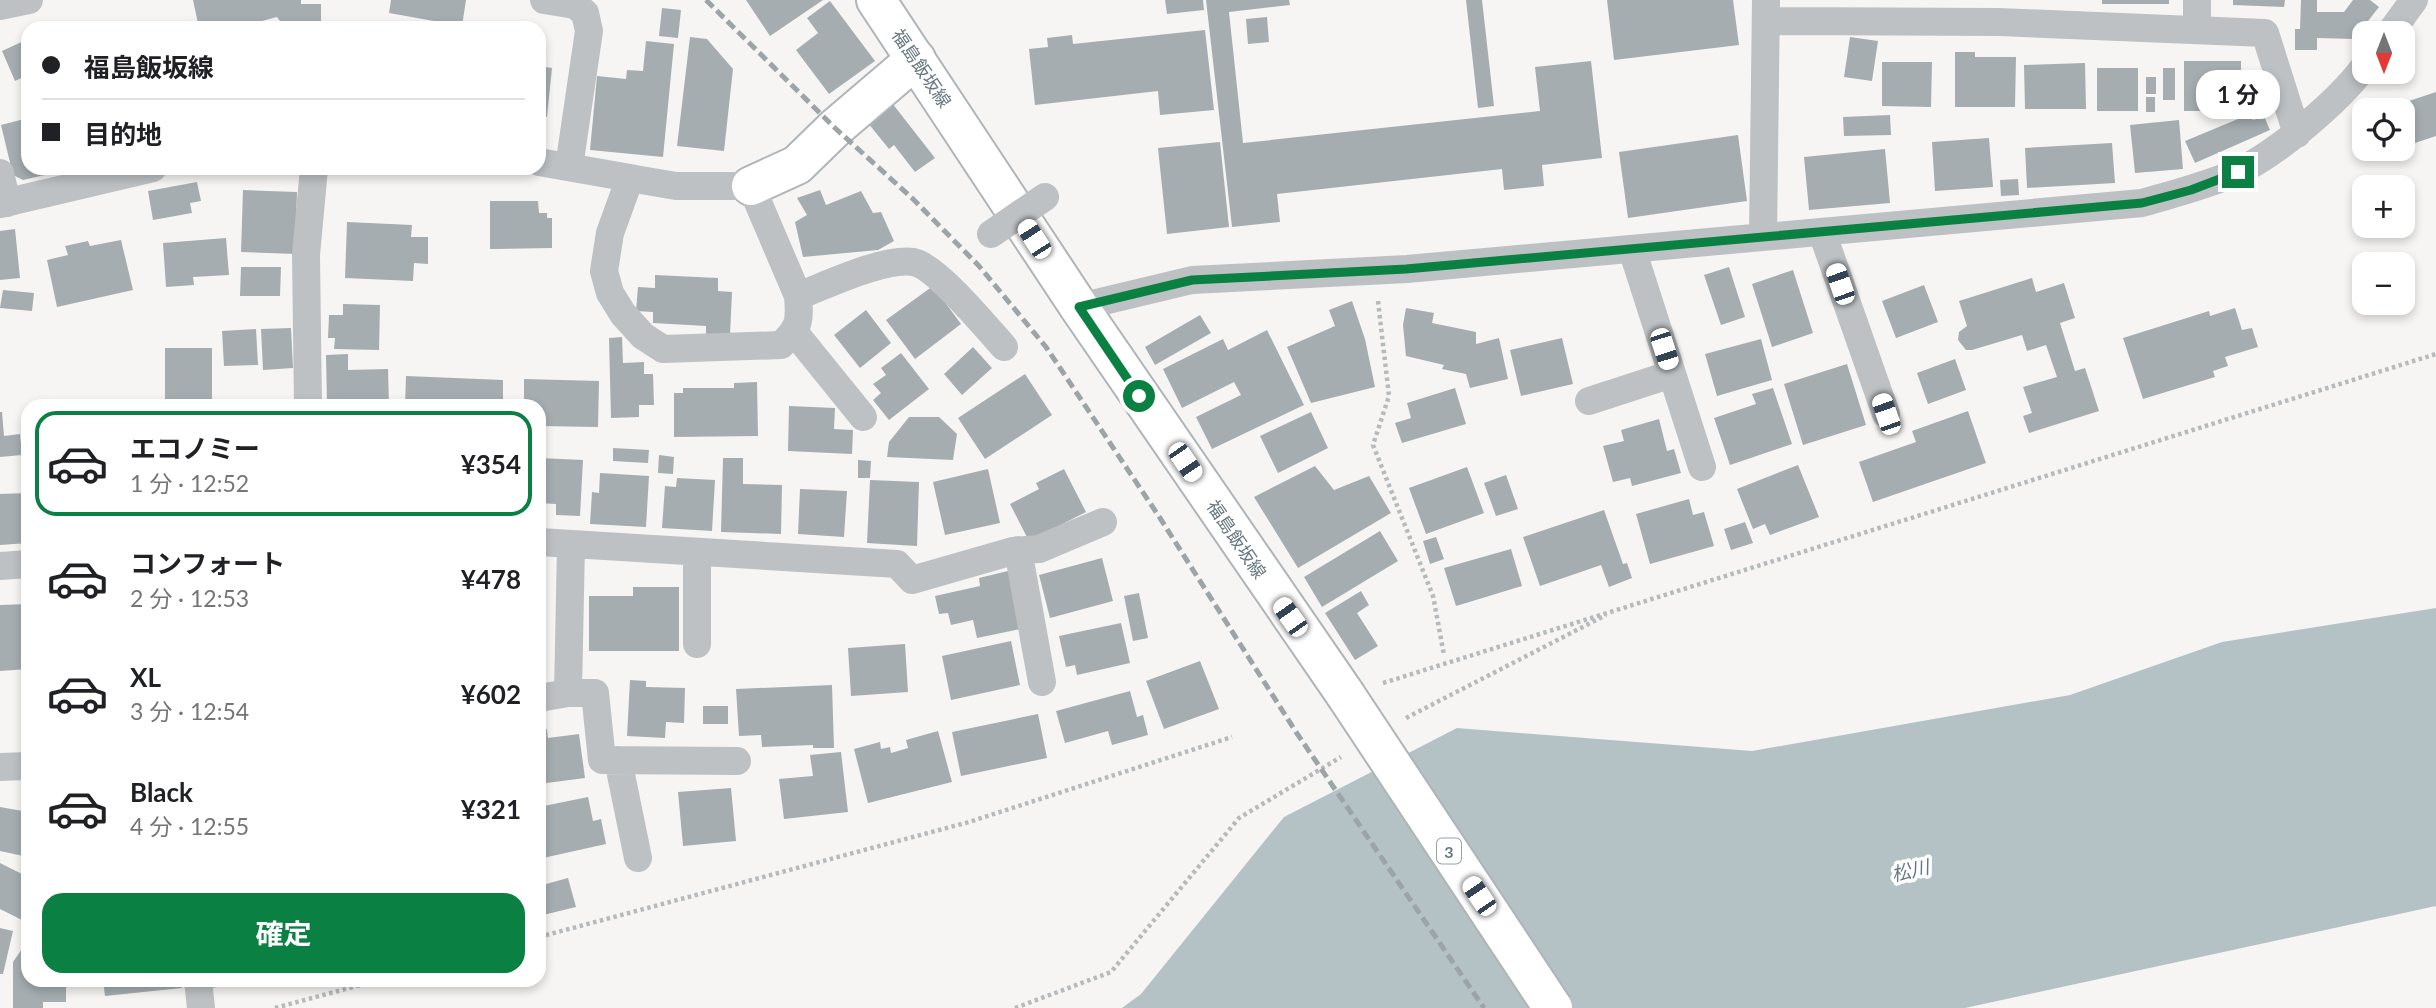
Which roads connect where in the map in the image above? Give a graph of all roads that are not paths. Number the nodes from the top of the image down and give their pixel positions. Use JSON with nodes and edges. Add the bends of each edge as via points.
{"nodes":[{"id":1,"x":29,"y":0,"type":"edge"},
{"id":2,"x":544,"y":0,"type":"edge"},
{"id":3,"x":876,"y":0,"type":"edge"},
{"id":4,"x":2197,"y":0,"type":"edge"},
{"id":5,"x":2414,"y":0,"type":"edge"},
{"id":6,"x":0,"y":6,"type":"edge"},
{"id":7,"x":1766,"y":10,"type":"edge"},
{"id":8,"x":2000,"y":11,"type":"edge"},
{"id":9,"x":2399,"y":21,"type":"edge"},
{"id":10,"x":2197,"y":29,"type":"junction"},
{"id":11,"x":916,"y":59,"type":"junction"},
{"id":12,"x":2352,"y":82,"type":"edge"},
{"id":13,"x":2297,"y":134,"type":"junction"},
{"id":14,"x":546,"y":163,"type":"edge"},
{"id":15,"x":569,"y":167,"type":"junction"},
{"id":16,"x":0,"y":173,"type":"edge"},
{"id":17,"x":123,"y":175,"type":"edge"},
{"id":18,"x":313,"y":175,"type":"edge"},
{"id":19,"x":630,"y":178,"type":"junction"},
{"id":20,"x":751,"y":186,"type":"junction"},
{"id":21,"x":1045,"y":197,"type":"dead end"},
{"id":22,"x":4,"y":203,"type":"edge"},
{"id":23,"x":1822,"y":232,"type":"junction"},
{"id":24,"x":991,"y":234,"type":"dead end"},
{"id":25,"x":1763,"y":237,"type":"junction"},
{"id":26,"x":1632,"y":249,"type":"junction"},
{"id":27,"x":799,"y":296,"type":"junction"},
{"id":28,"x":1079,"y":307,"type":"junction"},
{"id":29,"x":795,"y":333,"type":"junction"},
{"id":30,"x":1004,"y":347,"type":"dead end"},
{"id":31,"x":1672,"y":373,"type":"junction"},
{"id":32,"x":308,"y":399,"type":"edge"},
{"id":33,"x":1589,"y":401,"type":"dead end"},
{"id":34,"x":1886,"y":414,"type":"dead end"},
{"id":35,"x":863,"y":417,"type":"dead end"},
{"id":36,"x":1702,"y":467,"type":"dead end"},
{"id":37,"x":1103,"y":522,"type":"dead end"},
{"id":38,"x":546,"y":542,"type":"edge"},
{"id":39,"x":571,"y":544,"type":"junction"},
{"id":40,"x":1018,"y":550,"type":"junction"},
{"id":41,"x":697,"y":552,"type":"junction"},
{"id":42,"x":21,"y":564,"type":"edge"},
{"id":43,"x":0,"y":566,"type":"edge"},
{"id":44,"x":697,"y":644,"type":"dead end"},
{"id":45,"x":1042,"y":682,"type":"dead end"},
{"id":46,"x":568,"y":693,"type":"junction"},
{"id":47,"x":546,"y":697,"type":"edge"},
{"id":48,"x":618,"y":760,"type":"junction"},
{"id":49,"x":737,"y":761,"type":"dead end"},
{"id":50,"x":21,"y":766,"type":"edge"},
{"id":51,"x":0,"y":767,"type":"edge"},
{"id":52,"x":638,"y":858,"type":"dead end"},
{"id":53,"x":199,"y":987,"type":"edge"},
{"id":54,"x":201,"y":1008,"type":"edge"},
{"id":55,"x":1553,"y":1008,"type":"edge"}],
"edges":[{"from":1,"to":6,"type":"street"},
{"from":2,"to":15,"type":"street","via":[[575,5],[585,13],[589,31]]},
{"from":3,"to":11,"type":"main road","name":"福島飯坂線","number":"3"},
{"from":4,"to":10,"type":"street"},
{"from":5,"to":9,"type":"street"},
{"from":7,"to":8,"type":"street"},
{"from":7,"to":25,"type":"street"},
{"from":8,"to":10,"type":"street"},
{"from":10,"to":13,"type":"street","via":[[2265,33]]},
{"from":11,"to":20,"type":"main road","via":[[797,165]]},
{"from":11,"to":28,"type":"main road","name":"福島飯坂線","number":"3"},
{"from":12,"to":13,"type":"street"},
{"from":13,"to":23,"type":"street","via":[[2238,172],[2142,203]]},
{"from":14,"to":15,"type":"street"},
{"from":15,"to":19,"type":"street"},
{"from":16,"to":22,"type":"street"},
{"from":17,"to":22,"type":"street"},
{"from":18,"to":32,"type":"street","via":[[306,255]]},
{"from":19,"to":20,"type":"street","via":[[676,187]]},
{"from":19,"to":29,"type":"street","via":[[610,233],[604,271],[610,293],[643,337],[663,349],[781,345]]},
{"from":20,"to":27,"type":"street"},
{"from":21,"to":24,"type":"street","bridge":true},
{"from":23,"to":25,"type":"street"},
{"from":23,"to":34,"type":"street"},
{"from":25,"to":26,"type":"street"},
{"from":26,"to":28,"type":"street","via":[[1374,271],[1192,280]]},
{"from":26,"to":31,"type":"street"},
{"from":27,"to":29,"type":"street"},
{"from":27,"to":30,"type":"street","via":[[884,265],[913,262],[930,270]]},
{"from":28,"to":55,"type":"main road","name":"福島飯坂線","number":"3","bridge":true,"via":[[1345,694]]},
{"from":29,"to":35,"type":"street"},
{"from":31,"to":33,"type":"street"},
{"from":31,"to":36,"type":"street"},
{"from":37,"to":40,"type":"street","via":[[1039,549]]},
{"from":38,"to":39,"type":"street"},
{"from":39,"to":41,"type":"street"},
{"from":39,"to":46,"type":"street"},
{"from":40,"to":41,"type":"street","via":[[912,580],[897,564]]},
{"from":40,"to":45,"type":"street"},
{"from":41,"to":44,"type":"street"},
{"from":42,"to":43,"type":"street"},
{"from":46,"to":47,"type":"street"},
{"from":46,"to":48,"type":"street","via":[[595,693],[602,760]]},
{"from":48,"to":49,"type":"street"},
{"from":48,"to":52,"type":"street"},
{"from":50,"to":51,"type":"street"},
{"from":53,"to":54,"type":"street"}]}
